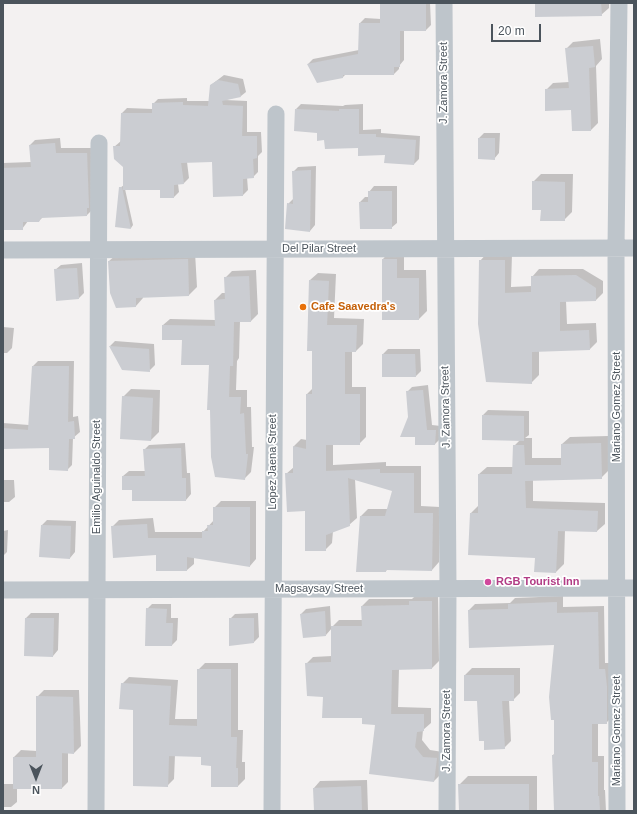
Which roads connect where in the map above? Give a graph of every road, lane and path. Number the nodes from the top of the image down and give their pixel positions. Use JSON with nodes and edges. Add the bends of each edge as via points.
{"nodes":[{"id":1,"x":444,"y":3,"type":"edge"},
{"id":2,"x":619,"y":3,"type":"edge"},
{"id":3,"x":276,"y":114,"type":"dead end"},
{"id":4,"x":99,"y":143,"type":"dead end"},
{"id":5,"x":616,"y":248,"type":"junction"},
{"id":6,"x":634,"y":248,"type":"edge"},
{"id":7,"x":274,"y":249,"type":"junction"},
{"id":8,"x":445,"y":249,"type":"junction"},
{"id":9,"x":3,"y":250,"type":"edge"},
{"id":10,"x":98,"y":250,"type":"junction"},
{"id":11,"x":617,"y":588,"type":"junction"},
{"id":12,"x":634,"y":588,"type":"edge"},
{"id":13,"x":448,"y":589,"type":"junction"},
{"id":14,"x":3,"y":590,"type":"edge"},
{"id":15,"x":97,"y":590,"type":"junction"},
{"id":16,"x":272,"y":590,"type":"junction"},
{"id":17,"x":96,"y":811,"type":"edge"},
{"id":18,"x":272,"y":811,"type":"edge"},
{"id":19,"x":447,"y":811,"type":"edge"},
{"id":20,"x":617,"y":811,"type":"edge"}],
"edges":[{"from":1,"to":8,"type":"street","name":"J. Zamora Street"},
{"from":2,"to":5,"type":"street","name":"Mariano Gomez Street"},
{"from":3,"to":7,"type":"street","name":"Lopez Jaena Street"},
{"from":4,"to":10,"type":"street","name":"Emilio Aguinaldo Street"},
{"from":5,"to":6,"type":"street","name":"Del Pilar Street"},
{"from":5,"to":8,"type":"street","name":"Del Pilar Street"},
{"from":5,"to":11,"type":"street","name":"Mariano Gomez Street"},
{"from":7,"to":8,"type":"street","name":"Del Pilar Street"},
{"from":7,"to":10,"type":"street","name":"Del Pilar Street"},
{"from":7,"to":16,"type":"street","name":"Lopez Jaena Street"},
{"from":8,"to":13,"type":"street","name":"J. Zamora Street"},
{"from":9,"to":10,"type":"street","name":"Del Pilar Street"},
{"from":10,"to":15,"type":"street","name":"Emilio Aguinaldo Street"},
{"from":11,"to":12,"type":"street","name":"Magsaysay Street"},
{"from":11,"to":13,"type":"street","name":"Magsaysay Street"},
{"from":11,"to":20,"type":"street","name":"Mariano Gomez Street"},
{"from":13,"to":16,"type":"street","name":"Magsaysay Street"},
{"from":13,"to":19,"type":"street","name":"J. Zamora Street"},
{"from":14,"to":15,"type":"street","name":"Magsaysay Street"},
{"from":15,"to":16,"type":"street","name":"Magsaysay Street"},
{"from":15,"to":17,"type":"street","name":"Emilio Aguinaldo Street"},
{"from":16,"to":18,"type":"street","name":"Lopez Jaena Street"}]}
